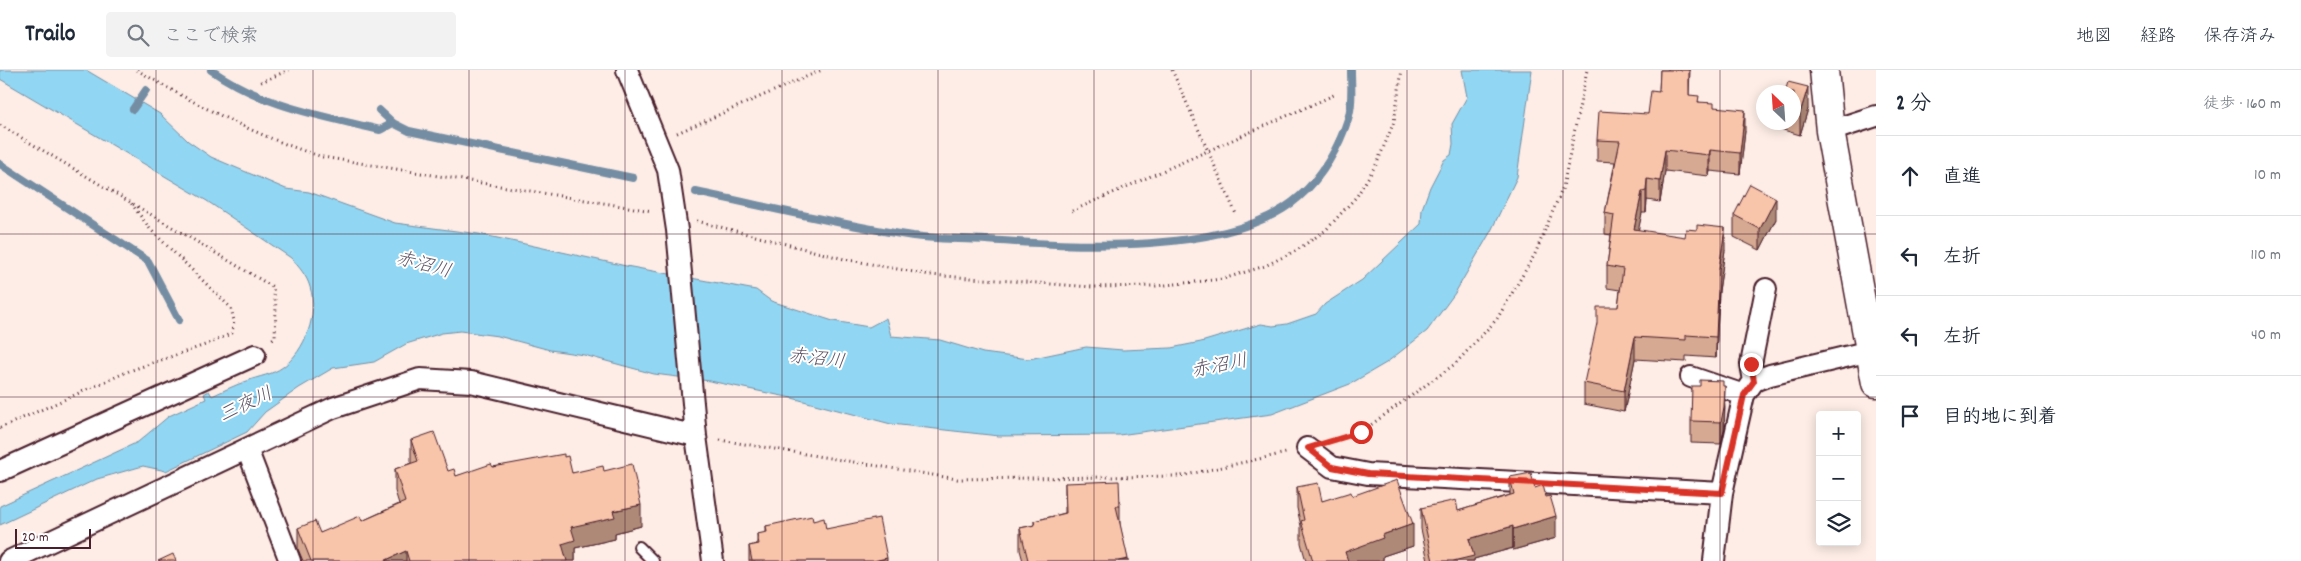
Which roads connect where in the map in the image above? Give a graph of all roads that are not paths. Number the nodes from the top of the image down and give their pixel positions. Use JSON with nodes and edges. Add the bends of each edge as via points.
{"nodes":[{"id":1,"x":627,"y":70,"type":"edge"},
{"id":2,"x":1824,"y":70,"type":"edge"},
{"id":3,"x":1876,"y":116,"type":"edge"},
{"id":4,"x":1830,"y":131,"type":"junction"},
{"id":5,"x":1766,"y":289,"type":"dead end"},
{"id":6,"x":1870,"y":351,"type":"junction"},
{"id":7,"x":255,"y":355,"type":"road end"},
{"id":8,"x":1691,"y":377,"type":"dead end"},
{"id":9,"x":1876,"y":383,"type":"edge"},
{"id":10,"x":1749,"y":388,"type":"junction"},
{"id":11,"x":696,"y":436,"type":"junction"},
{"id":12,"x":1308,"y":448,"type":"road end"},
{"id":13,"x":247,"y":449,"type":"junction"},
{"id":14,"x":0,"y":471,"type":"edge"},
{"id":15,"x":1722,"y":493,"type":"junction"},
{"id":16,"x":639,"y":547,"type":"dead end"},
{"id":17,"x":9,"y":561,"type":"edge"},
{"id":18,"x":290,"y":561,"type":"edge"},
{"id":19,"x":653,"y":561,"type":"edge"},
{"id":20,"x":713,"y":561,"type":"edge"},
{"id":21,"x":1714,"y":561,"type":"edge"}],
"edges":[{"from":1,"to":11,"type":"street","via":[[668,170],[676,222]]},
{"from":2,"to":4,"type":"street"},
{"from":3,"to":4,"type":"street"},
{"from":4,"to":6,"type":"street"},
{"from":5,"to":10,"type":"street"},
{"from":6,"to":9,"type":"street"},
{"from":6,"to":10,"type":"street","via":[[1770,375]]},
{"from":7,"to":14,"type":"street"},
{"from":8,"to":10,"type":"street"},
{"from":10,"to":15,"type":"street"},
{"from":11,"to":13,"type":"street","via":[[471,382],[420,378],[333,408]]},
{"from":11,"to":20,"type":"street"},
{"from":12,"to":15,"type":"street","via":[[1332,467],[1368,474]]},
{"from":13,"to":17,"type":"street"},
{"from":13,"to":18,"type":"street"},
{"from":15,"to":21,"type":"street"},
{"from":16,"to":19,"type":"lane"}]}
